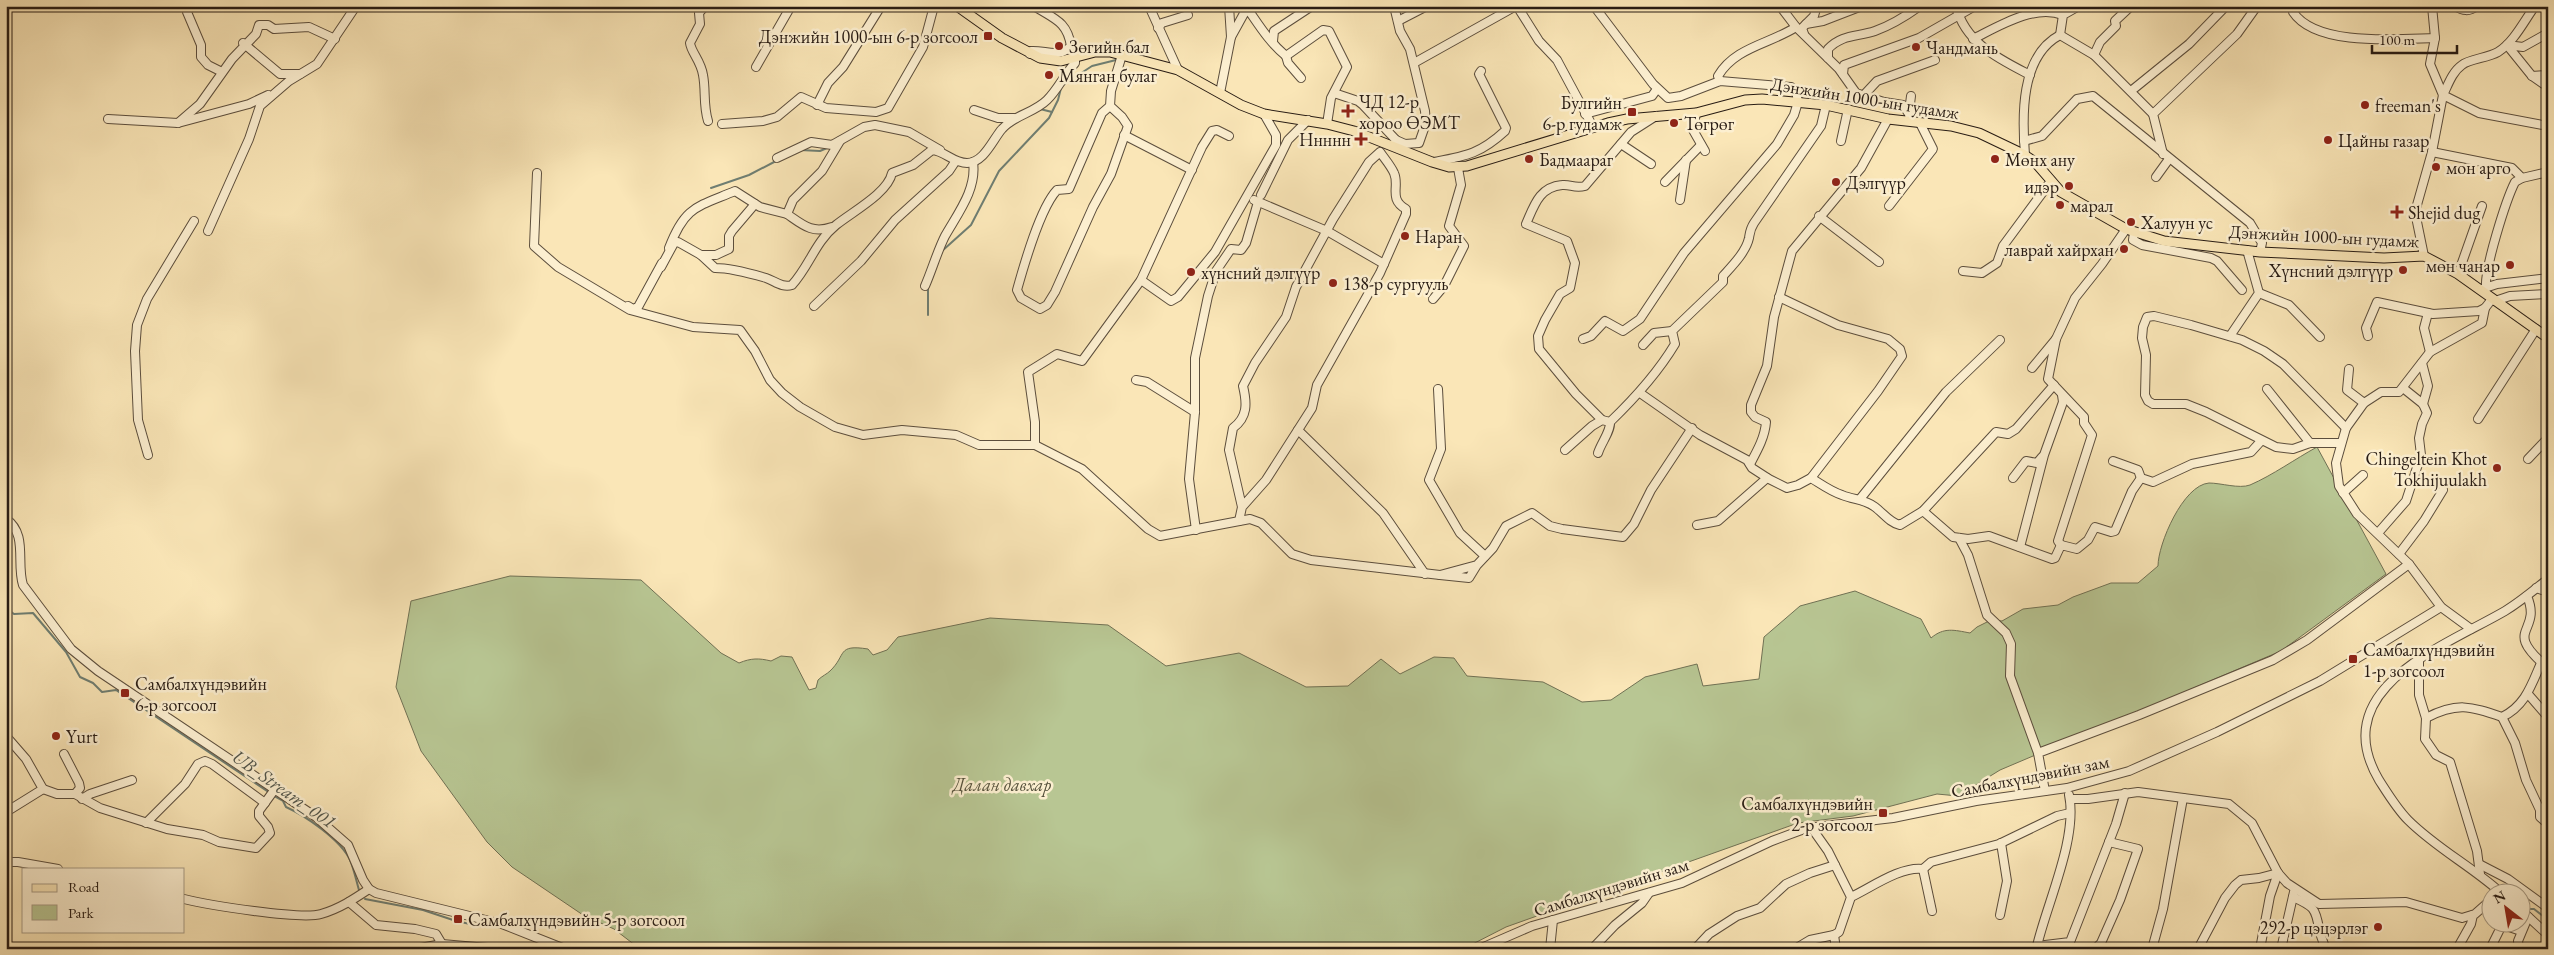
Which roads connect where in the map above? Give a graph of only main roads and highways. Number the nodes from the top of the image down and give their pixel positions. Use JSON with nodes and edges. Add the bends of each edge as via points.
{"nodes":[{"id":1,"x":957,"y":6,"type":"edge"},
{"id":2,"x":2548,"y":338,"type":"edge"}],
"edges":[{"from":1,"to":2,"type":"main road","name":"Дэнжийн 1000-ын гудамж","via":[[1030,54],[1052,60],[1095,52],[1122,55],[1178,70],[1264,114],[1354,131],[1432,162],[1458,168],[1592,127],[1627,119],[1696,113],[1754,99],[1826,105],[1888,119],[1910,118],[1920,123],[1951,126],[1979,133],[2025,156],[2035,162],[2061,192],[2130,230],[2177,243],[2260,252],[2384,258],[2424,256],[2483,289],[2493,300]]}]}
